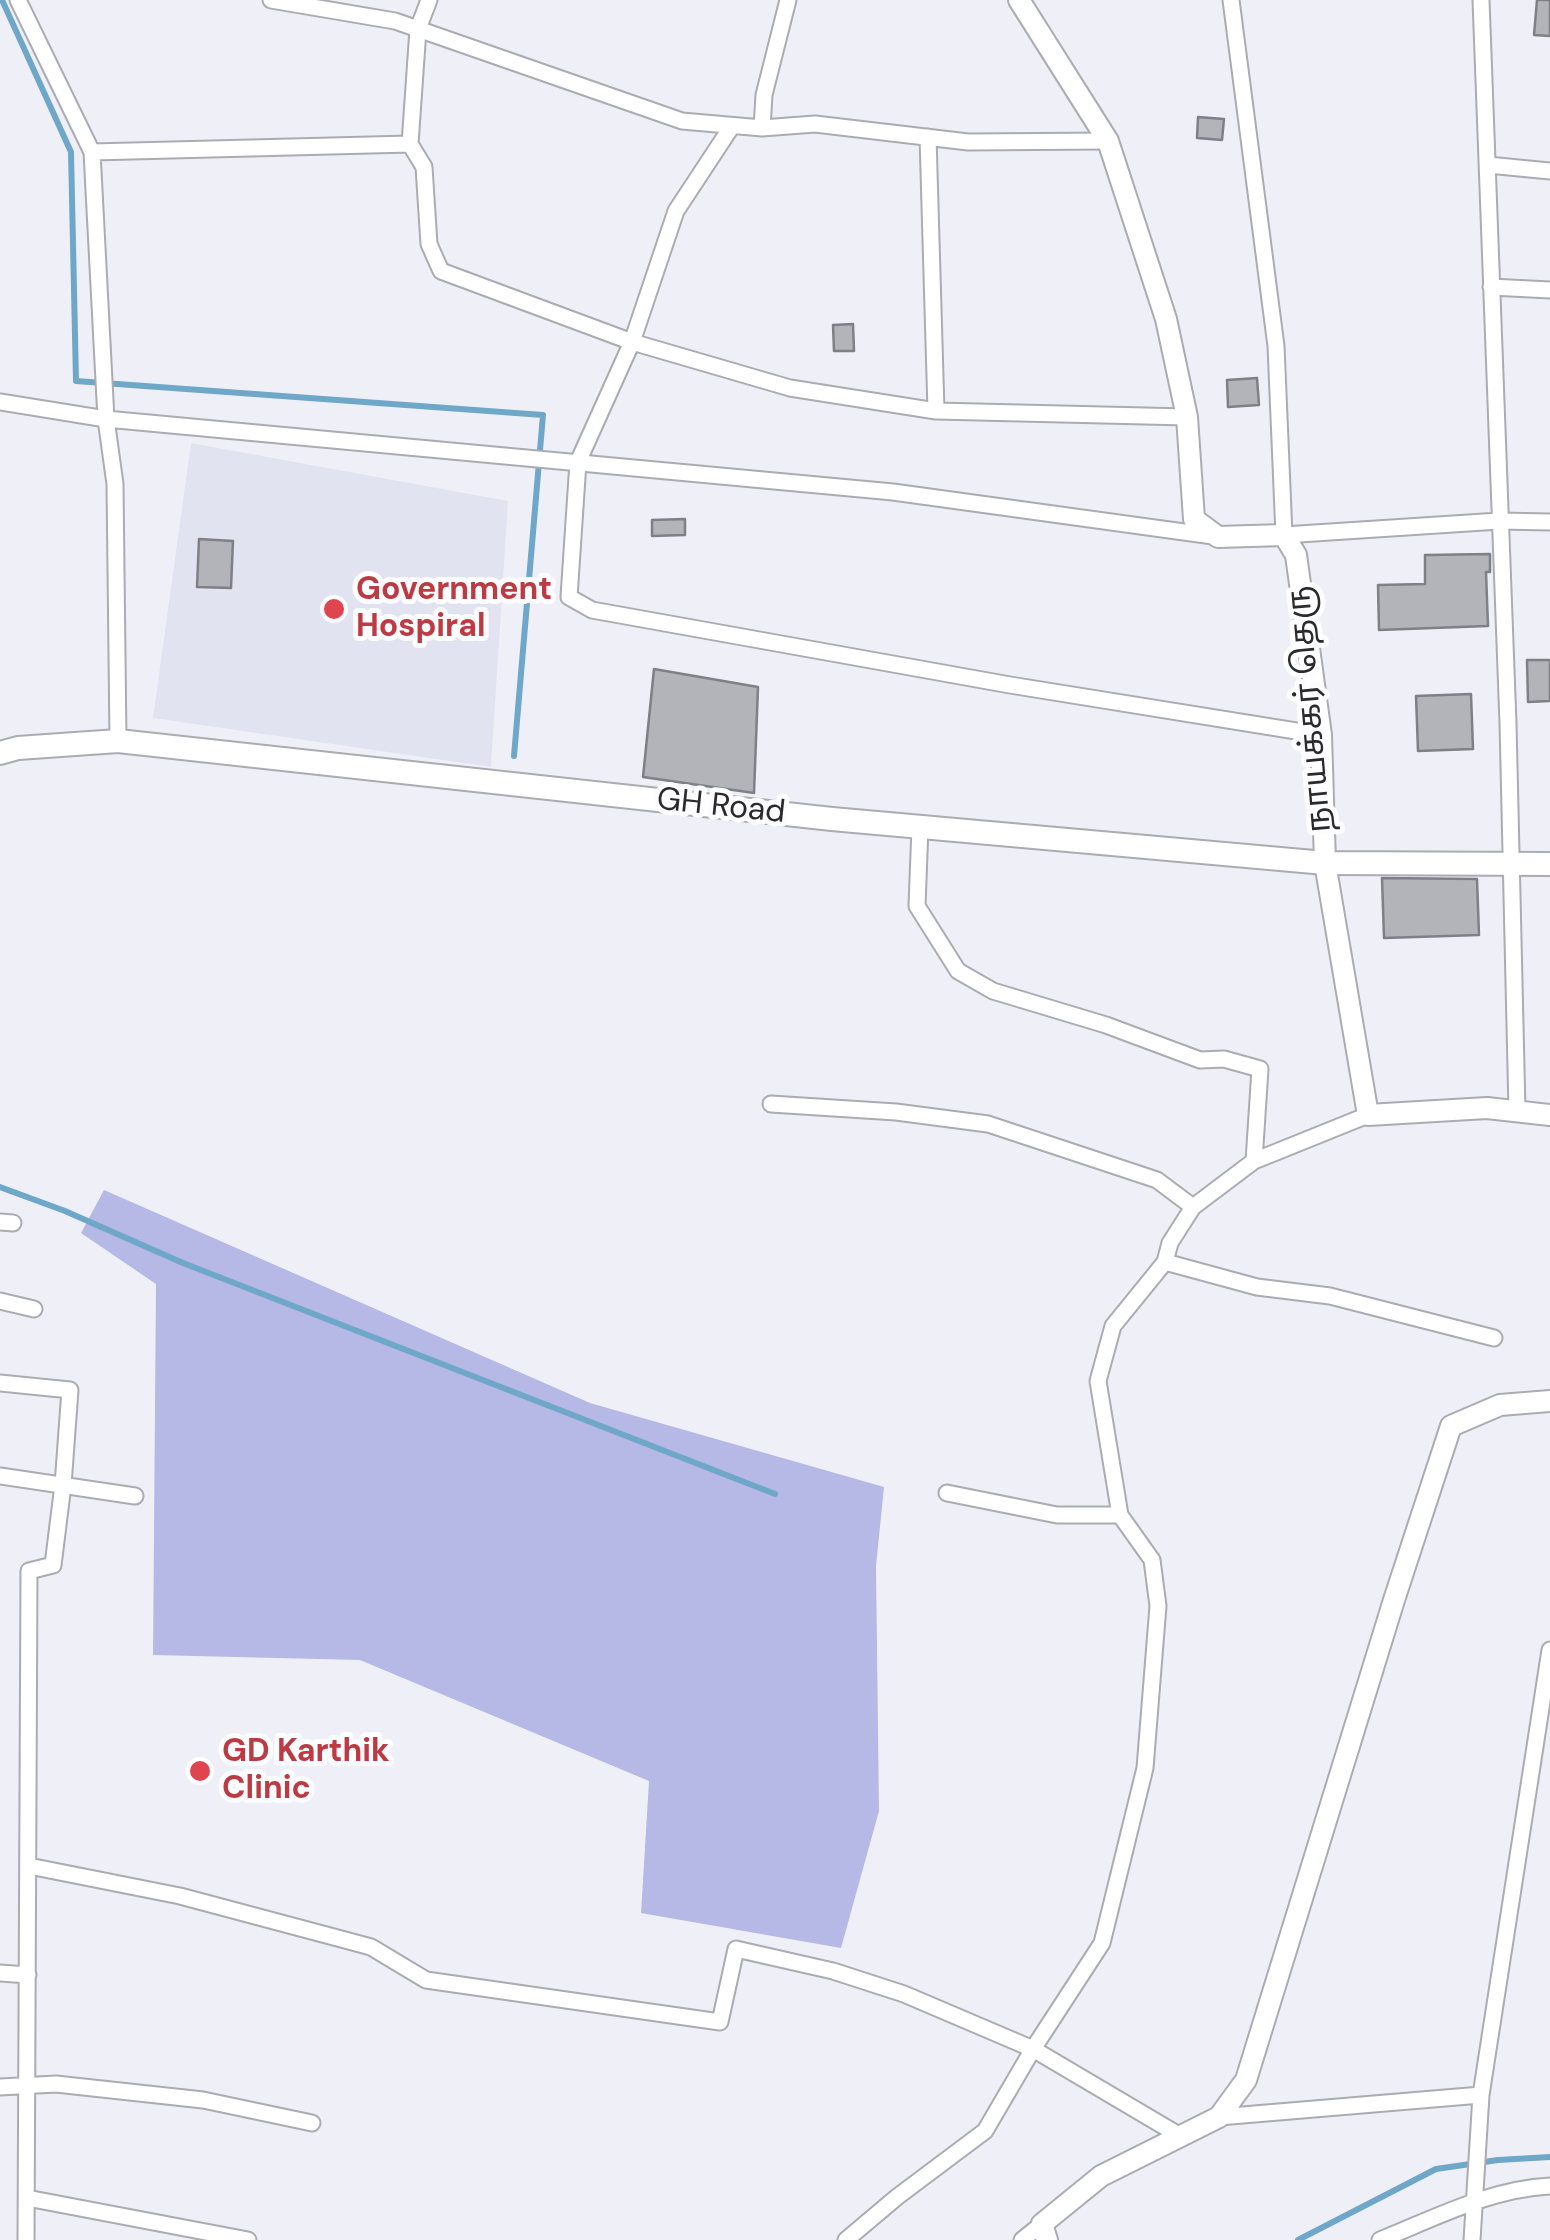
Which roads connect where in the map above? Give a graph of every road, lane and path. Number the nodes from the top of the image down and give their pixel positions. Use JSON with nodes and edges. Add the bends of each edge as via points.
{"nodes":[{"id":1,"x":18,"y":0,"type":"edge"},
{"id":2,"x":272,"y":0,"type":"edge"},
{"id":3,"x":429,"y":0,"type":"edge"},
{"id":4,"x":788,"y":0,"type":"edge"},
{"id":5,"x":1019,"y":0,"type":"edge"},
{"id":6,"x":1231,"y":0,"type":"edge"},
{"id":7,"x":1481,"y":0,"type":"edge"},
{"id":8,"x":418,"y":29,"type":"junction"},
{"id":9,"x":732,"y":126,"type":"junction"},
{"id":10,"x":762,"y":128,"type":"junction"},
{"id":11,"x":928,"y":137,"type":"junction"},
{"id":12,"x":1108,"y":142,"type":"junction"},
{"id":13,"x":410,"y":144,"type":"junction"},
{"id":14,"x":92,"y":152,"type":"junction"},
{"id":15,"x":1488,"y":165,"type":"junction"},
{"id":16,"x":1550,"y":171,"type":"edge"},
{"id":17,"x":1491,"y":286,"type":"junction"},
{"id":18,"x":1550,"y":290,"type":"edge"},
{"id":19,"x":632,"y":342,"type":"junction"},
{"id":20,"x":0,"y":402,"type":"edge"},
{"id":21,"x":936,"y":411,"type":"junction"},
{"id":22,"x":1188,"y":417,"type":"junction"},
{"id":23,"x":106,"y":419,"type":"junction"},
{"id":24,"x":578,"y":462,"type":"junction"},
{"id":25,"x":1499,"y":520,"type":"junction"},
{"id":26,"x":1550,"y":522,"type":"edge"},
{"id":27,"x":1284,"y":534,"type":"junction"},
{"id":28,"x":1218,"y":537,"type":"junction"},
{"id":29,"x":1321,"y":736,"type":"junction"},
{"id":30,"x":118,"y":742,"type":"junction"},
{"id":31,"x":0,"y":753,"type":"edge"},
{"id":32,"x":920,"y":826,"type":"junction"},
{"id":33,"x":1325,"y":862,"type":"junction"},
{"id":34,"x":1510,"y":864,"type":"junction"},
{"id":35,"x":1550,"y":864,"type":"edge"},
{"id":36,"x":772,"y":1104,"type":"dead end"},
{"id":37,"x":1516,"y":1111,"type":"junction"},
{"id":38,"x":1368,"y":1115,"type":"junction"},
{"id":39,"x":1550,"y":1115,"type":"edge"},
{"id":40,"x":1254,"y":1161,"type":"junction"},
{"id":41,"x":1193,"y":1207,"type":"junction"},
{"id":42,"x":1165,"y":1262,"type":"junction"},
{"id":43,"x":0,"y":1301,"type":"edge"},
{"id":44,"x":34,"y":1309,"type":"dead end"},
{"id":45,"x":1494,"y":1338,"type":"dead end"},
{"id":46,"x":0,"y":1382,"type":"edge"},
{"id":47,"x":1550,"y":1401,"type":"edge"},
{"id":48,"x":0,"y":1476,"type":"edge"},
{"id":49,"x":64,"y":1485,"type":"junction"},
{"id":50,"x":947,"y":1493,"type":"dead end"},
{"id":51,"x":134,"y":1496,"type":"dead end"},
{"id":52,"x":1120,"y":1515,"type":"junction"},
{"id":53,"x":1550,"y":1650,"type":"edge"},
{"id":54,"x":29,"y":1866,"type":"junction"},
{"id":55,"x":0,"y":1973,"type":"edge"},
{"id":56,"x":28,"y":1975,"type":"junction"},
{"id":57,"x":1033,"y":2050,"type":"junction"},
{"id":58,"x":0,"y":2087,"type":"edge"},
{"id":59,"x":27,"y":2088,"type":"junction"},
{"id":60,"x":1481,"y":2095,"type":"junction"},
{"id":61,"x":1219,"y":2118,"type":"junction"},
{"id":62,"x":312,"y":2124,"type":"dead end"},
{"id":63,"x":1182,"y":2137,"type":"junction"},
{"id":64,"x":1550,"y":2186,"type":"edge"},
{"id":65,"x":28,"y":2198,"type":"junction"},
{"id":66,"x":1474,"y":2202,"type":"junction"},
{"id":67,"x":1045,"y":2232,"type":"edge"},
{"id":68,"x":26,"y":2240,"type":"edge"},
{"id":69,"x":248,"y":2240,"type":"edge"},
{"id":70,"x":846,"y":2240,"type":"edge"},
{"id":71,"x":1022,"y":2240,"type":"edge"},
{"id":72,"x":1380,"y":2240,"type":"edge"},
{"id":73,"x":1472,"y":2240,"type":"edge"}],
"edges":[{"from":1,"to":14,"type":"street"},
{"from":2,"to":8,"type":"street"},
{"from":3,"to":8,"type":"street"},
{"from":4,"to":10,"type":"street"},
{"from":5,"to":12,"type":"street"},
{"from":6,"to":27,"type":"street","via":[[1276,346]]},
{"from":7,"to":15,"type":"street"},
{"from":8,"to":9,"type":"street","via":[[682,121]]},
{"from":8,"to":13,"type":"street"},
{"from":9,"to":10,"type":"street"},
{"from":9,"to":19,"type":"street","via":[[676,211]]},
{"from":10,"to":11,"type":"street","via":[[815,124]]},
{"from":11,"to":12,"type":"street"},
{"from":11,"to":21,"type":"street"},
{"from":12,"to":22,"type":"street","via":[[1166,319]]},
{"from":13,"to":14,"type":"street"},
{"from":13,"to":19,"type":"street","via":[[424,167],[429,244],[441,271]]},
{"from":14,"to":23,"type":"street"},
{"from":15,"to":16,"type":"street"},
{"from":15,"to":17,"type":"street"},
{"from":17,"to":18,"type":"street"},
{"from":17,"to":25,"type":"street"},
{"from":19,"to":21,"type":"street","via":[[790,388]]},
{"from":19,"to":24,"type":"street"},
{"from":20,"to":23,"type":"street"},
{"from":21,"to":22,"type":"street"},
{"from":22,"to":28,"type":"street","via":[[1194,519]]},
{"from":23,"to":24,"type":"street"},
{"from":23,"to":30,"type":"street","via":[[115,484]]},
{"from":24,"to":28,"type":"street","via":[[893,492]]},
{"from":24,"to":29,"type":"street","via":[[569,598],[592,610]]},
{"from":25,"to":26,"type":"street"},
{"from":25,"to":27,"type":"street"},
{"from":25,"to":34,"type":"street"},
{"from":27,"to":28,"type":"street"},
{"from":27,"to":29,"type":"street","name":"நாயக்கர் தெரு","via":[[1296,555]]},
{"from":29,"to":33,"type":"street","name":"நாயக்கர் தெரு"},
{"from":30,"to":31,"type":"main road","name":"GH Road"},
{"from":30,"to":32,"type":"main road","name":"GH Road"},
{"from":32,"to":33,"type":"main road","name":"GH Road"},
{"from":32,"to":40,"type":"street","via":[[918,906],[958,970],[993,991],[1200,1060],[1260,1069]]},
{"from":33,"to":34,"type":"main road","name":"GH Road"},
{"from":33,"to":38,"type":"street","name":"நாயக்கர் தெரு"},
{"from":34,"to":35,"type":"main road","name":"GH Road"},
{"from":34,"to":37,"type":"street"},
{"from":36,"to":41,"type":"street","via":[[988,1124],[1157,1180]]},
{"from":37,"to":38,"type":"street"},
{"from":37,"to":39,"type":"street"},
{"from":38,"to":40,"type":"street"},
{"from":40,"to":41,"type":"street"},
{"from":41,"to":42,"type":"street"},
{"from":42,"to":45,"type":"street"},
{"from":42,"to":52,"type":"street","via":[[1114,1326],[1098,1380]]},
{"from":43,"to":44,"type":"street"},
{"from":46,"to":49,"type":"street","via":[[70,1390]]},
{"from":47,"to":61,"type":"street","via":[[1500,1404],[1452,1426],[1246,2080]]},
{"from":48,"to":49,"type":"street"},
{"from":49,"to":51,"type":"street"},
{"from":49,"to":54,"type":"street","via":[[54,1565],[29,1572]]},
{"from":50,"to":52,"type":"street","via":[[1057,1514]]},
{"from":52,"to":57,"type":"street","via":[[1152,1560],[1158,1606],[1145,1768],[1102,1942]]},
{"from":53,"to":60,"type":"street"},
{"from":54,"to":56,"type":"street"},
{"from":54,"to":57,"type":"street","via":[[180,1896],[371,1947],[426,1980],[720,2022],[736,1948],[904,1994]]},
{"from":55,"to":56,"type":"street"},
{"from":56,"to":59,"type":"street"},
{"from":57,"to":63,"type":"street"},
{"from":57,"to":70,"type":"street","via":[[985,2131]]},
{"from":58,"to":59,"type":"street"},
{"from":59,"to":62,"type":"street","via":[[56,2084],[203,2100]]},
{"from":59,"to":65,"type":"street"},
{"from":60,"to":61,"type":"street"},
{"from":60,"to":66,"type":"street"},
{"from":61,"to":63,"type":"street"},
{"from":63,"to":67,"type":"street","via":[[1101,2176]]},
{"from":64,"to":66,"type":"street"},
{"from":65,"to":68,"type":"street"},
{"from":65,"to":69,"type":"street"},
{"from":66,"to":72,"type":"street"},
{"from":66,"to":73,"type":"street"},
{"from":67,"to":71,"type":"street"}]}
